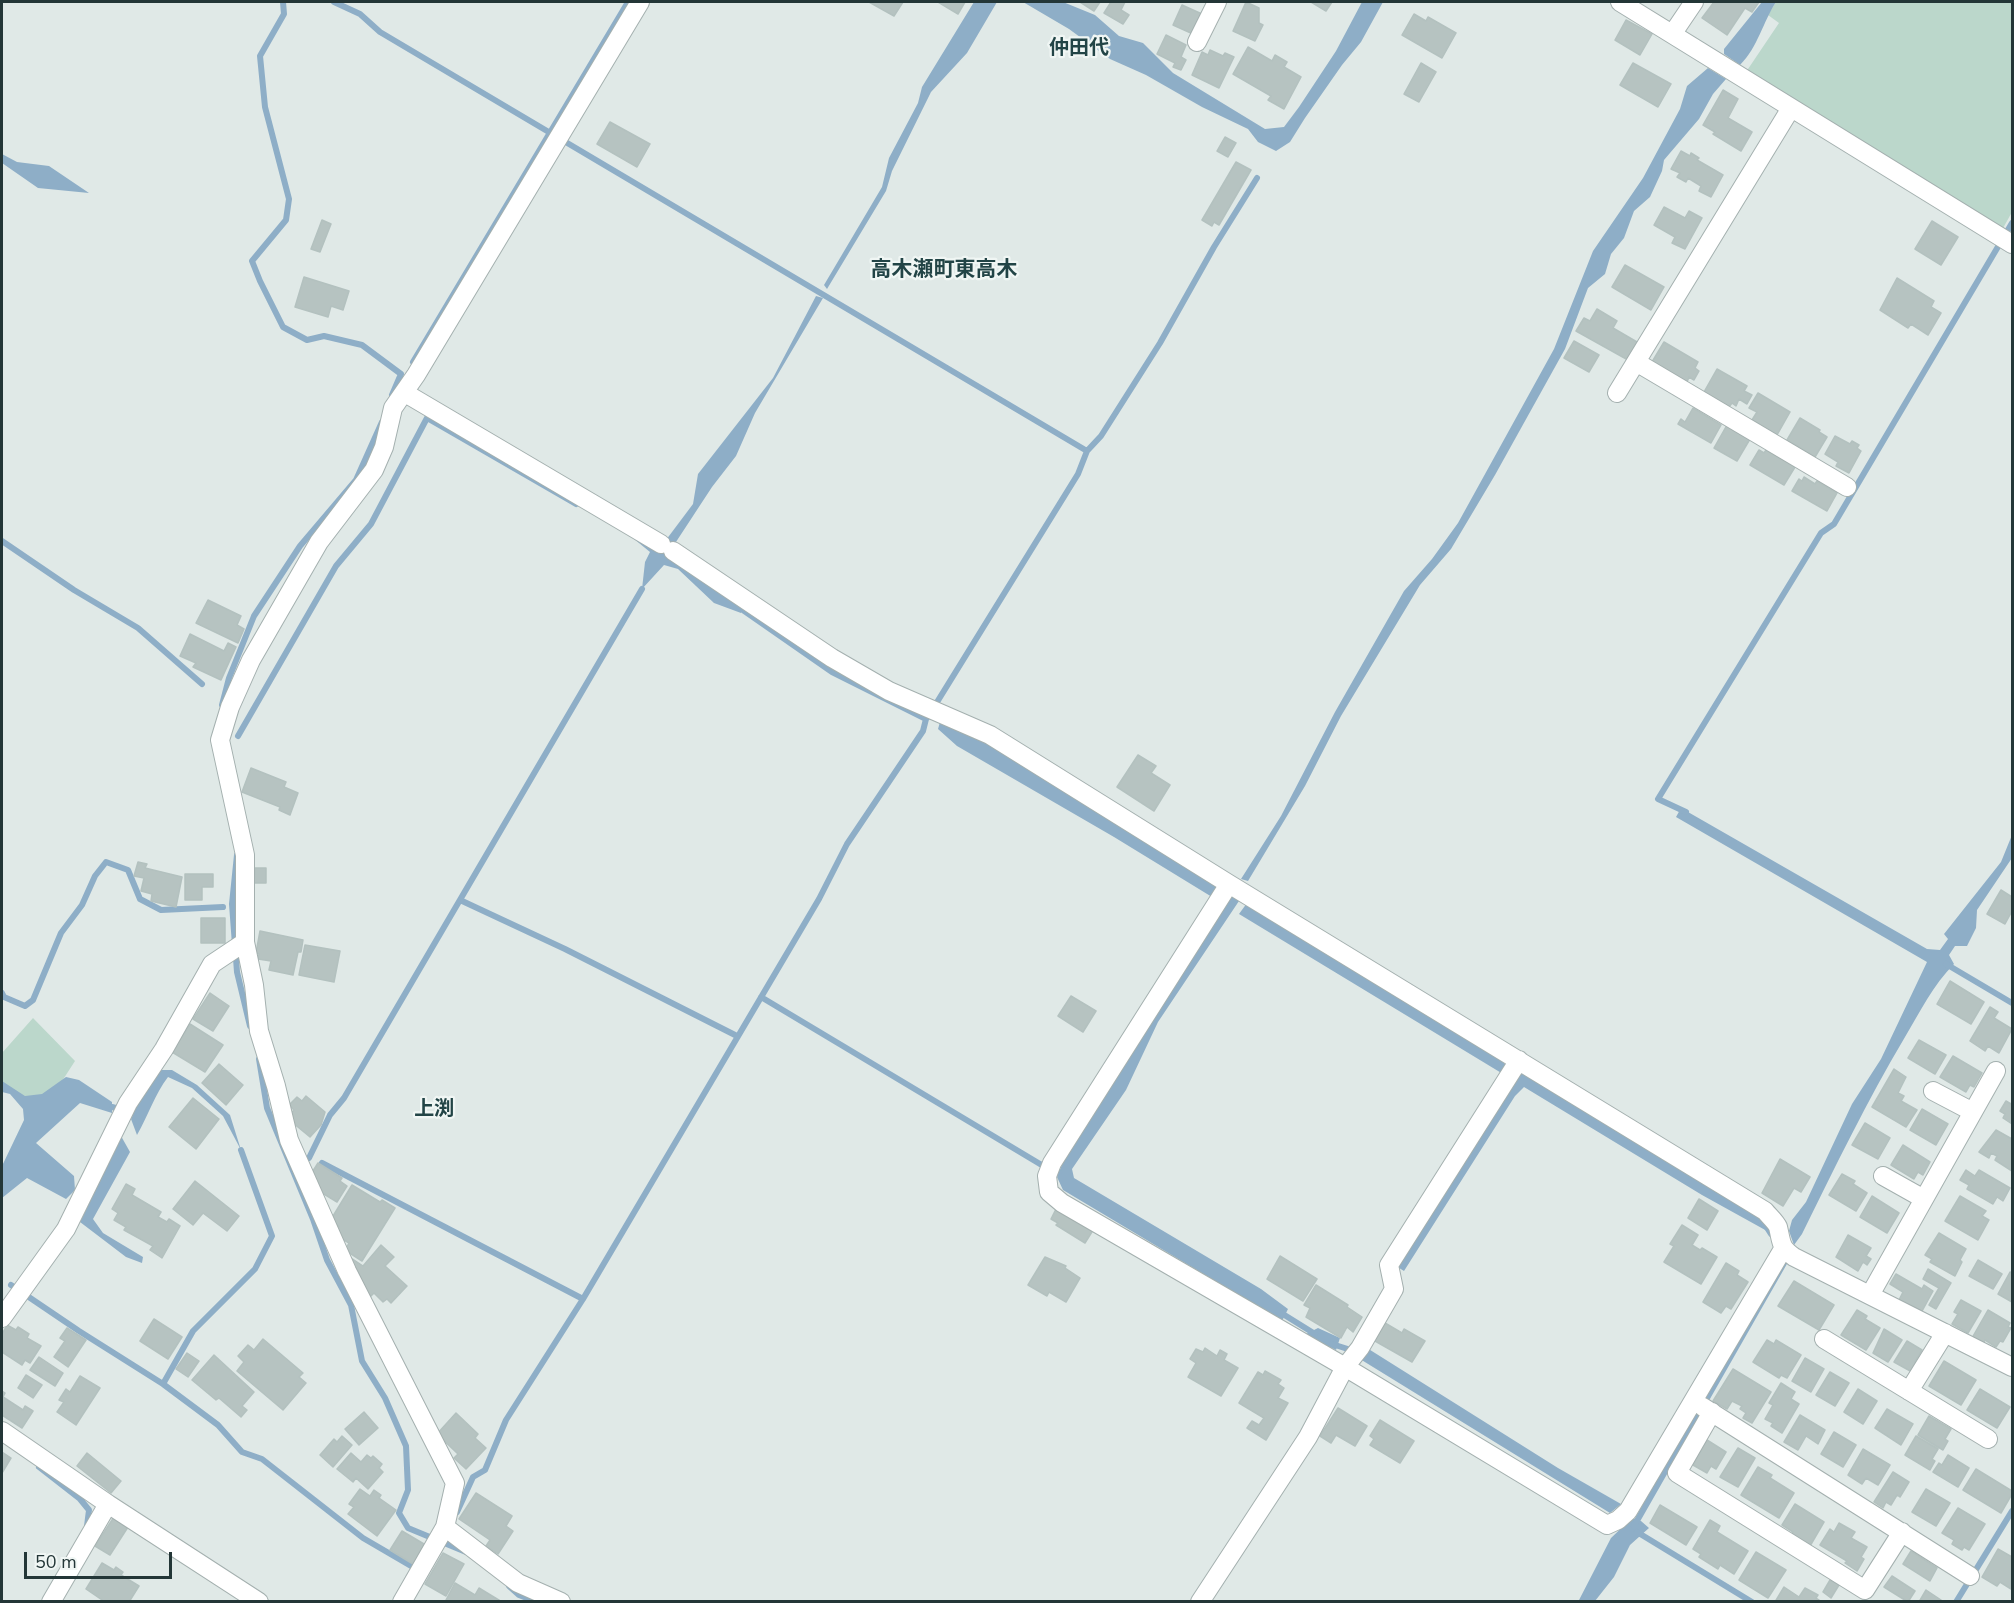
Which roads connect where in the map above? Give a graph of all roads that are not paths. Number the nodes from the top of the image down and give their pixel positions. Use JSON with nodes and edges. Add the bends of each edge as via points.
{"nodes":[{"id":1,"x":640,"y":2,"type":"edge"},
{"id":2,"x":1217,"y":2,"type":"edge"},
{"id":3,"x":1620,"y":2,"type":"edge"},
{"id":4,"x":1694,"y":2,"type":"edge"},
{"id":5,"x":1673,"y":33,"type":"junction"},
{"id":6,"x":1197,"y":42,"type":"dead end"},
{"id":7,"x":1791,"y":108,"type":"junction"},
{"id":8,"x":2006,"y":241,"type":"edge"},
{"id":9,"x":1636,"y":362,"type":"junction"},
{"id":10,"x":405,"y":393,"type":"junction"},
{"id":11,"x":1617,"y":393,"type":"dead end"},
{"id":12,"x":1846,"y":486,"type":"dead end"},
{"id":13,"x":1236,"y":888,"type":"junction"},
{"id":14,"x":245,"y":942,"type":"junction"},
{"id":15,"x":1519,"y":1059,"type":"junction"},
{"id":16,"x":1996,"y":1071,"type":"dead end"},
{"id":17,"x":1933,"y":1091,"type":"dead end"},
{"id":18,"x":1973,"y":1112,"type":"junction"},
{"id":19,"x":1883,"y":1176,"type":"dead end"},
{"id":20,"x":1924,"y":1199,"type":"junction"},
{"id":21,"x":1789,"y":1253,"type":"junction"},
{"id":22,"x":1870,"y":1295,"type":"junction"},
{"id":23,"x":2,"y":1318,"type":"edge"},
{"id":24,"x":1945,"y":1333,"type":"junction"},
{"id":25,"x":1824,"y":1339,"type":"dead end"},
{"id":26,"x":1352,"y":1357,"type":"junction"},
{"id":27,"x":2011,"y":1362,"type":"edge"},
{"id":28,"x":1909,"y":1391,"type":"junction"},
{"id":29,"x":1693,"y":1401,"type":"junction"},
{"id":30,"x":1712,"y":1412,"type":"junction"},
{"id":31,"x":2,"y":1431,"type":"edge"},
{"id":32,"x":1988,"y":1439,"type":"dead end"},
{"id":33,"x":108,"y":1504,"type":"junction"},
{"id":34,"x":1902,"y":1532,"type":"junction"},
{"id":35,"x":440,"y":1535,"type":"junction"},
{"id":36,"x":1970,"y":1576,"type":"dead end"},
{"id":37,"x":51,"y":1602,"type":"edge"},
{"id":38,"x":259,"y":1602,"type":"edge"},
{"id":39,"x":402,"y":1602,"type":"edge"},
{"id":40,"x":561,"y":1602,"type":"edge"},
{"id":41,"x":1200,"y":1602,"type":"edge"}],
"edges":[{"from":1,"to":10,"type":"street"},
{"from":2,"to":6,"type":"street"},
{"from":3,"to":5,"type":"street"},
{"from":4,"to":5,"type":"street"},
{"from":5,"to":7,"type":"street"},
{"from":7,"to":8,"type":"street"},
{"from":7,"to":9,"type":"street"},
{"from":9,"to":11,"type":"street"},
{"from":9,"to":12,"type":"street"},
{"from":10,"to":13,"type":"street","via":[[667,547],[832,658],[889,691],[990,735]]},
{"from":10,"to":14,"type":"street","via":[[393,408],[374,470],[319,542],[250,660],[220,740],[245,855]]},
{"from":13,"to":15,"type":"street"},
{"from":13,"to":26,"type":"street","via":[[1049,1170],[1049,1192],[1062,1203]]},
{"from":14,"to":23,"type":"street","via":[[212,964],[125,1109],[66,1229]]},
{"from":14,"to":35,"type":"street","via":[[259,1031],[289,1140],[347,1271],[455,1482]]},
{"from":15,"to":21,"type":"street","via":[[1765,1211],[1778,1226],[1778,1235]]},
{"from":15,"to":26,"type":"street","via":[[1389,1265],[1394,1289]]},
{"from":16,"to":18,"type":"street"},
{"from":17,"to":18,"type":"street"},
{"from":18,"to":20,"type":"street"},
{"from":19,"to":20,"type":"street"},
{"from":20,"to":22,"type":"street"},
{"from":21,"to":22,"type":"street"},
{"from":21,"to":29,"type":"street"},
{"from":22,"to":24,"type":"street"},
{"from":24,"to":27,"type":"street"},
{"from":24,"to":28,"type":"street"},
{"from":25,"to":28,"type":"street"},
{"from":26,"to":29,"type":"street","via":[[1607,1525],[1623,1516]]},
{"from":26,"to":41,"type":"street","via":[[1308,1437]]},
{"from":28,"to":32,"type":"street"},
{"from":29,"to":30,"type":"street"},
{"from":30,"to":34,"type":"street"},
{"from":30,"to":34,"type":"street","via":[[1677,1473],[1865,1590]]},
{"from":31,"to":33,"type":"street"},
{"from":33,"to":37,"type":"street"},
{"from":33,"to":38,"type":"street"},
{"from":34,"to":36,"type":"street"},
{"from":35,"to":39,"type":"street"},
{"from":35,"to":40,"type":"street","via":[[518,1584]]}]}
